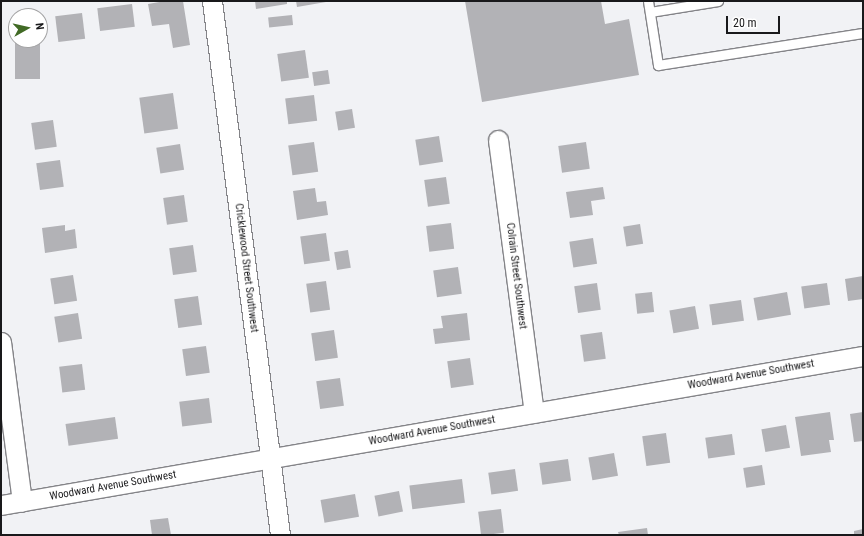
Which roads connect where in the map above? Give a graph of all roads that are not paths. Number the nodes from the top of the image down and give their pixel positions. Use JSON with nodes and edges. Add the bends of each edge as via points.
{"nodes":[{"id":1,"x":212,"y":1,"type":"edge"},
{"id":2,"x":648,"y":1,"type":"edge"},
{"id":3,"x":718,"y":1,"type":"edge"},
{"id":4,"x":650,"y":12,"type":"junction"},
{"id":5,"x":863,"y":33,"type":"edge"},
{"id":6,"x":498,"y":140,"type":"dead end"},
{"id":7,"x":1,"y":342,"type":"edge"},
{"id":8,"x":863,"y":356,"type":"edge"},
{"id":9,"x":534,"y":413,"type":"junction"},
{"id":10,"x":271,"y":459,"type":"junction"},
{"id":11,"x":22,"y":502,"type":"junction"},
{"id":12,"x":1,"y":505,"type":"edge"},
{"id":13,"x":280,"y":535,"type":"edge"}],
"edges":[{"from":1,"to":10,"type":"street","name":"Cricklewood Street Southwest"},
{"from":2,"to":4,"type":"lane"},
{"from":3,"to":4,"type":"lane"},
{"from":4,"to":5,"type":"lane","via":[[658,65]]},
{"from":6,"to":9,"type":"street","name":"Colrain Street Southwest"},
{"from":7,"to":11,"type":"street"},
{"from":8,"to":9,"type":"street","name":"Woodward Avenue Southwest"},
{"from":9,"to":10,"type":"street","name":"Woodward Avenue Southwest"},
{"from":10,"to":11,"type":"street","name":"Woodward Avenue Southwest"},
{"from":10,"to":13,"type":"street","name":"Cricklewood Street Southwest"},
{"from":11,"to":12,"type":"street","name":"Woodward Avenue Southwest"}]}
